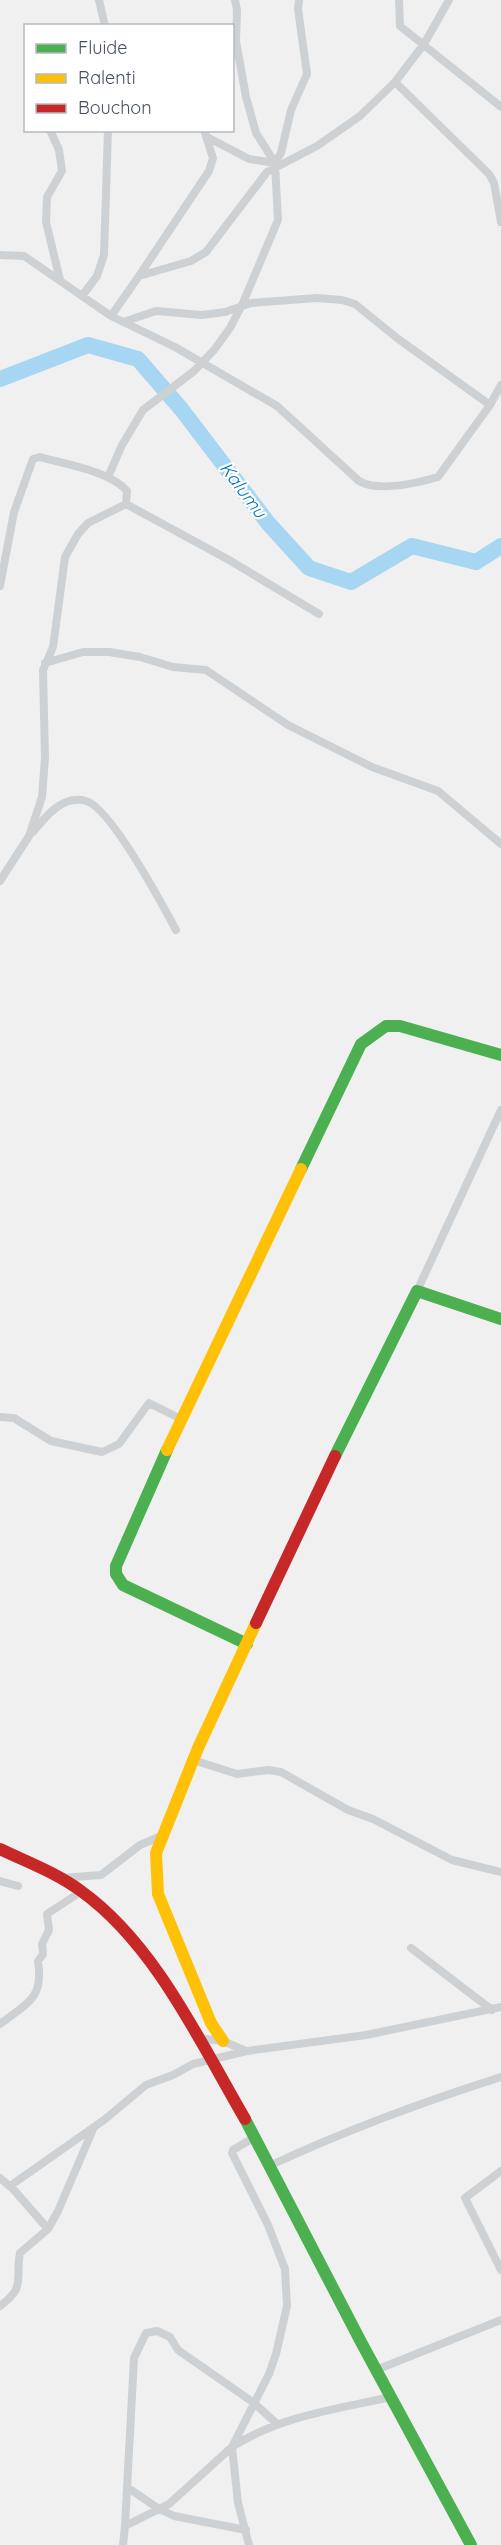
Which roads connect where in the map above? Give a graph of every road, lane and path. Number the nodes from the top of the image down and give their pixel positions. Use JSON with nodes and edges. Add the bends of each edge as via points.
{"nodes":[{"id":1,"x":99,"y":0,"type":"edge"},
{"id":2,"x":235,"y":0,"type":"edge"},
{"id":3,"x":299,"y":0,"type":"edge"},
{"id":4,"x":399,"y":0,"type":"edge"},
{"id":5,"x":449,"y":0,"type":"edge"},
{"id":6,"x":105,"y":24,"type":"edge"},
{"id":7,"x":424,"y":44,"type":"junction"},
{"id":8,"x":395,"y":82,"type":"junction"},
{"id":9,"x":501,"y":107,"type":"edge"},
{"id":10,"x":51,"y":132,"type":"edge"},
{"id":11,"x":108,"y":132,"type":"edge"},
{"id":12,"x":206,"y":134,"type":"edge"},
{"id":13,"x":275,"y":165,"type":"junction"},
{"id":14,"x":501,"y":222,"type":"edge"},
{"id":15,"x":0,"y":255,"type":"edge"},
{"id":16,"x":139,"y":276,"type":"junction"},
{"id":17,"x":60,"y":280,"type":"junction"},
{"id":18,"x":82,"y":296,"type":"junction"},
{"id":19,"x":242,"y":305,"type":"junction"},
{"id":20,"x":111,"y":316,"type":"junction"},
{"id":21,"x":123,"y":322,"type":"junction"},
{"id":22,"x":202,"y":362,"type":"junction"},
{"id":23,"x":501,"y":385,"type":"edge"},
{"id":24,"x":490,"y":405,"type":"junction"},
{"id":25,"x":108,"y":477,"type":"junction"},
{"id":26,"x":126,"y":504,"type":"junction"},
{"id":27,"x":0,"y":586,"type":"edge"},
{"id":28,"x":320,"y":614,"type":"dead end"},
{"id":29,"x":45,"y":663,"type":"junction"},
{"id":30,"x":29,"y":836,"type":"junction"},
{"id":31,"x":501,"y":844,"type":"edge"},
{"id":32,"x":0,"y":881,"type":"edge"},
{"id":33,"x":176,"y":930,"type":"dead end"},
{"id":34,"x":501,"y":1055,"type":"edge"},
{"id":35,"x":501,"y":1110,"type":"edge"},
{"id":36,"x":417,"y":1291,"type":"junction"},
{"id":37,"x":501,"y":1319,"type":"edge"},
{"id":38,"x":0,"y":1417,"type":"edge"},
{"id":39,"x":181,"y":1419,"type":"junction"},
{"id":40,"x":247,"y":1644,"type":"junction"},
{"id":41,"x":193,"y":1760,"type":"junction"},
{"id":42,"x":161,"y":1836,"type":"junction"},
{"id":43,"x":0,"y":1849,"type":"edge"},
{"id":44,"x":501,"y":1872,"type":"edge"},
{"id":45,"x":61,"y":1878,"type":"junction"},
{"id":46,"x":0,"y":1881,"type":"edge"},
{"id":47,"x":18,"y":1886,"type":"dead end"},
{"id":48,"x":82,"y":1891,"type":"junction"},
{"id":49,"x":411,"y":1948,"type":"dead end"},
{"id":50,"x":501,"y":2007,"type":"edge"},
{"id":51,"x":492,"y":2010,"type":"junction"},
{"id":52,"x":0,"y":2024,"type":"edge"},
{"id":53,"x":197,"y":2038,"type":"junction"},
{"id":54,"x":223,"y":2041,"type":"junction"},
{"id":55,"x":247,"y":2051,"type":"junction"},
{"id":56,"x":209,"y":2059,"type":"junction"},
{"id":57,"x":501,"y":2077,"type":"edge"},
{"id":58,"x":94,"y":2127,"type":"junction"},
{"id":59,"x":255,"y":2137,"type":"junction"},
{"id":60,"x":270,"y":2166,"type":"junction"},
{"id":61,"x":501,"y":2171,"type":"edge"},
{"id":62,"x":0,"y":2178,"type":"edge"},
{"id":63,"x":10,"y":2186,"type":"junction"},
{"id":64,"x":48,"y":2229,"type":"junction"},
{"id":65,"x":501,"y":2270,"type":"edge"},
{"id":66,"x":0,"y":2306,"type":"edge"},
{"id":67,"x":501,"y":2320,"type":"edge"},
{"id":68,"x":376,"y":2370,"type":"junction"},
{"id":69,"x":391,"y":2397,"type":"junction"},
{"id":70,"x":254,"y":2403,"type":"junction"},
{"id":71,"x":278,"y":2424,"type":"junction"},
{"id":72,"x":232,"y":2447,"type":"junction"},
{"id":73,"x":127,"y":2487,"type":"junction"},
{"id":74,"x":159,"y":2509,"type":"junction"},
{"id":75,"x":125,"y":2526,"type":"junction"},
{"id":76,"x":246,"y":2530,"type":"junction"},
{"id":77,"x":123,"y":2545,"type":"edge"},
{"id":78,"x":249,"y":2545,"type":"edge"},
{"id":79,"x":471,"y":2545,"type":"edge"}],
"edges":[{"from":1,"to":6,"type":"street"},
{"from":2,"to":13,"type":"street","via":[[236,41],[250,115]]},
{"from":3,"to":13,"type":"street","via":[[307,74],[291,110]]},
{"from":4,"to":7,"type":"street","via":[[400,26]]},
{"from":5,"to":7,"type":"street"},
{"from":7,"to":8,"type":"street"},
{"from":7,"to":9,"type":"street"},
{"from":8,"to":13,"type":"street","via":[[350,124],[317,146]]},
{"from":8,"to":14,"type":"street","via":[[489,174]]},
{"from":10,"to":17,"type":"street","via":[[62,171],[47,197],[46,222]]},
{"from":11,"to":18,"type":"street","via":[[104,255],[97,276]]},
{"from":12,"to":13,"type":"street","via":[[249,159]]},
{"from":12,"to":16,"type":"street","via":[[213,158],[209,171]]},
{"from":13,"to":16,"type":"street","via":[[200,257]]},
{"from":13,"to":19,"type":"street","via":[[278,220]]},
{"from":15,"to":17,"type":"street","via":[[24,256]]},
{"from":16,"to":20,"type":"street"},
{"from":17,"to":18,"type":"street"},
{"from":18,"to":20,"type":"street"},
{"from":19,"to":21,"type":"street","via":[[202,315],[156,311]]},
{"from":19,"to":22,"type":"street","via":[[230,328]]},
{"from":19,"to":24,"type":"street","via":[[317,298],[350,302]]},
{"from":20,"to":21,"type":"street"},
{"from":21,"to":22,"type":"street"},
{"from":22,"to":24,"type":"street","via":[[282,409],[359,481],[375,487],[438,477]]},
{"from":22,"to":25,"type":"street","via":[[137,417]]},
{"from":23,"to":24,"type":"street"},
{"from":25,"to":26,"type":"street","via":[[127,491]]},
{"from":25,"to":27,"type":"street","via":[[40,457],[33,459],[14,512]]},
{"from":26,"to":28,"type":"street"},
{"from":26,"to":29,"type":"street","via":[[88,524],[71,545],[65,557],[53,647]]},
{"from":29,"to":30,"type":"street","via":[[44,781]]},
{"from":29,"to":31,"type":"street","via":[[83,652],[109,652],[173,667],[206,670],[288,725],[372,767],[438,791]]},
{"from":30,"to":32,"type":"street"},
{"from":30,"to":33,"type":"street","via":[[47,814],[66,802],[84,800],[93,804],[123,842]]},
{"from":34,"to":39,"type":"street","via":[[400,1026],[381,1028],[361,1044]]},
{"from":35,"to":36,"type":"street"},
{"from":36,"to":37,"type":"street"},
{"from":36,"to":40,"type":"street","via":[[322,1481]]},
{"from":38,"to":39,"type":"street","via":[[14,1418],[51,1441],[102,1452],[118,1444],[149,1403]]},
{"from":39,"to":40,"type":"street","via":[[116,1566],[116,1574],[123,1585]]},
{"from":40,"to":41,"type":"street"},
{"from":41,"to":42,"type":"street"},
{"from":41,"to":44,"type":"street","via":[[237,1774],[281,1772],[348,1810],[452,1860]]},
{"from":42,"to":45,"type":"street","via":[[140,1845],[101,1875]]},
{"from":42,"to":54,"type":"street","via":[[155,1862],[158,1894],[211,2024]]},
{"from":43,"to":45,"type":"street"},
{"from":45,"to":48,"type":"street"},
{"from":46,"to":47,"type":"street"},
{"from":48,"to":52,"type":"street","via":[[47,1914],[49,1930],[38,1961],[41,1977],[37,1992]]},
{"from":48,"to":53,"type":"street","via":[[140,1946]]},
{"from":49,"to":51,"type":"street"},
{"from":50,"to":51,"type":"street"},
{"from":51,"to":55,"type":"street","via":[[366,2035]]},
{"from":53,"to":54,"type":"street"},
{"from":53,"to":56,"type":"street"},
{"from":54,"to":55,"type":"street"},
{"from":55,"to":56,"type":"street"},
{"from":56,"to":58,"type":"street","via":[[146,2085]]},
{"from":56,"to":59,"type":"street"},
{"from":57,"to":60,"type":"street","via":[[315,2144]]},
{"from":58,"to":63,"type":"street"},
{"from":58,"to":64,"type":"street"},
{"from":59,"to":60,"type":"street"},
{"from":59,"to":70,"type":"street","via":[[232,2153],[279,2250],[285,2269],[287,2306],[276,2354]]},
{"from":60,"to":68,"type":"street"},
{"from":61,"to":65,"type":"street","via":[[465,2198]]},
{"from":62,"to":63,"type":"street"},
{"from":63,"to":64,"type":"street"},
{"from":64,"to":66,"type":"street","via":[[22,2249],[17,2290]]},
{"from":67,"to":68,"type":"street"},
{"from":68,"to":69,"type":"street"},
{"from":69,"to":71,"type":"street"},
{"from":69,"to":79,"type":"street"},
{"from":70,"to":71,"type":"street"},
{"from":70,"to":72,"type":"street"},
{"from":70,"to":73,"type":"street","via":[[184,2355],[170,2337],[157,2331],[146,2333],[134,2358]]},
{"from":71,"to":72,"type":"street"},
{"from":72,"to":74,"type":"street","via":[[177,2498]]},
{"from":72,"to":76,"type":"street","via":[[238,2503]]},
{"from":73,"to":74,"type":"street"},
{"from":73,"to":75,"type":"street"},
{"from":74,"to":75,"type":"street"},
{"from":74,"to":76,"type":"street","via":[[189,2521]]},
{"from":75,"to":77,"type":"street"},
{"from":76,"to":78,"type":"street"}]}
